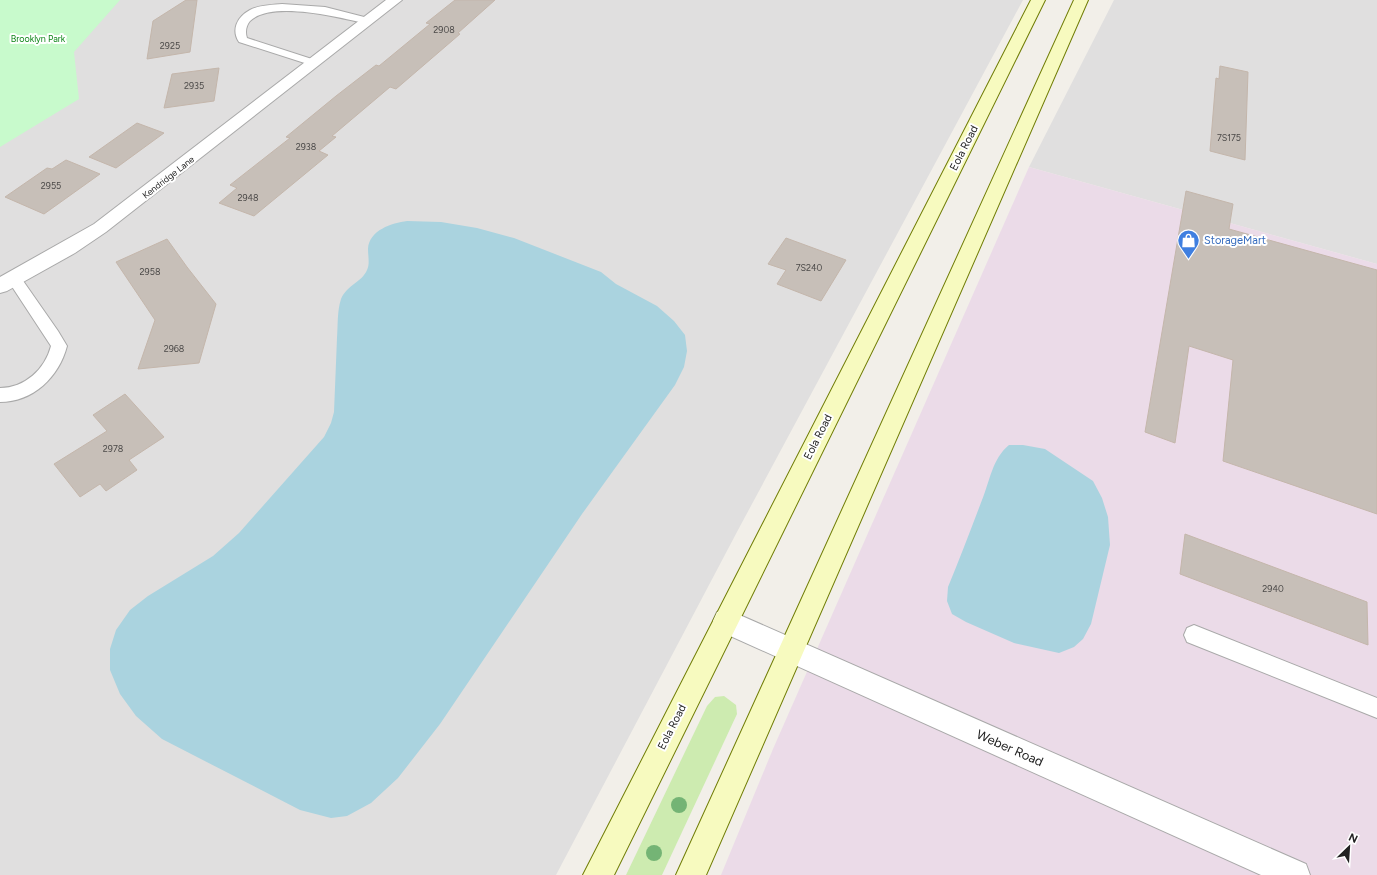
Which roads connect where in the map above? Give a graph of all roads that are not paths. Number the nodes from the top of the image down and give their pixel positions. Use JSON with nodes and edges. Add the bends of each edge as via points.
{"nodes":[{"id":1,"x":395,"y":0,"type":"edge"},
{"id":2,"x":1038,"y":0,"type":"edge"},
{"id":3,"x":1081,"y":0,"type":"edge"},
{"id":4,"x":368,"y":21,"type":"junction"},
{"id":5,"x":314,"y":63,"type":"junction"},
{"id":6,"x":7,"y":282,"type":"edge"},
{"id":7,"x":0,"y":395,"type":"edge"},
{"id":8,"x":726,"y":620,"type":"junction"},
{"id":9,"x":1194,"y":635,"type":"dead end"},
{"id":10,"x":790,"y":650,"type":"junction"},
{"id":11,"x":1377,"y":708,"type":"edge"},
{"id":12,"x":598,"y":875,"type":"edge"},
{"id":13,"x":691,"y":875,"type":"edge"},
{"id":14,"x":1295,"y":875,"type":"edge"}],
"edges":[{"from":1,"to":4,"type":"street","name":"Kendridge Lane"},
{"from":2,"to":8,"type":"main road","name":"Eola Road"},
{"from":3,"to":10,"type":"main road"},
{"from":4,"to":5,"type":"street","name":"Kendridge Lane"},
{"from":4,"to":5,"type":"lane","via":[[291,2],[260,9],[246,18],[242,24],[240,34],[244,40]]},
{"from":5,"to":6,"type":"street","name":"Kendridge Lane","via":[[100,228]]},
{"from":6,"to":7,"type":"lane","name":"Kendridge Lane","via":[[53,335],[59,346],[48,371],[34,384],[5,396]]},
{"from":8,"to":10,"type":"street","name":"Weber Road"},
{"from":8,"to":12,"type":"main road","name":"Eola Road"},
{"from":9,"to":11,"type":"lane"},
{"from":10,"to":13,"type":"main road"},
{"from":10,"to":14,"type":"street","name":"Weber Road"}]}
